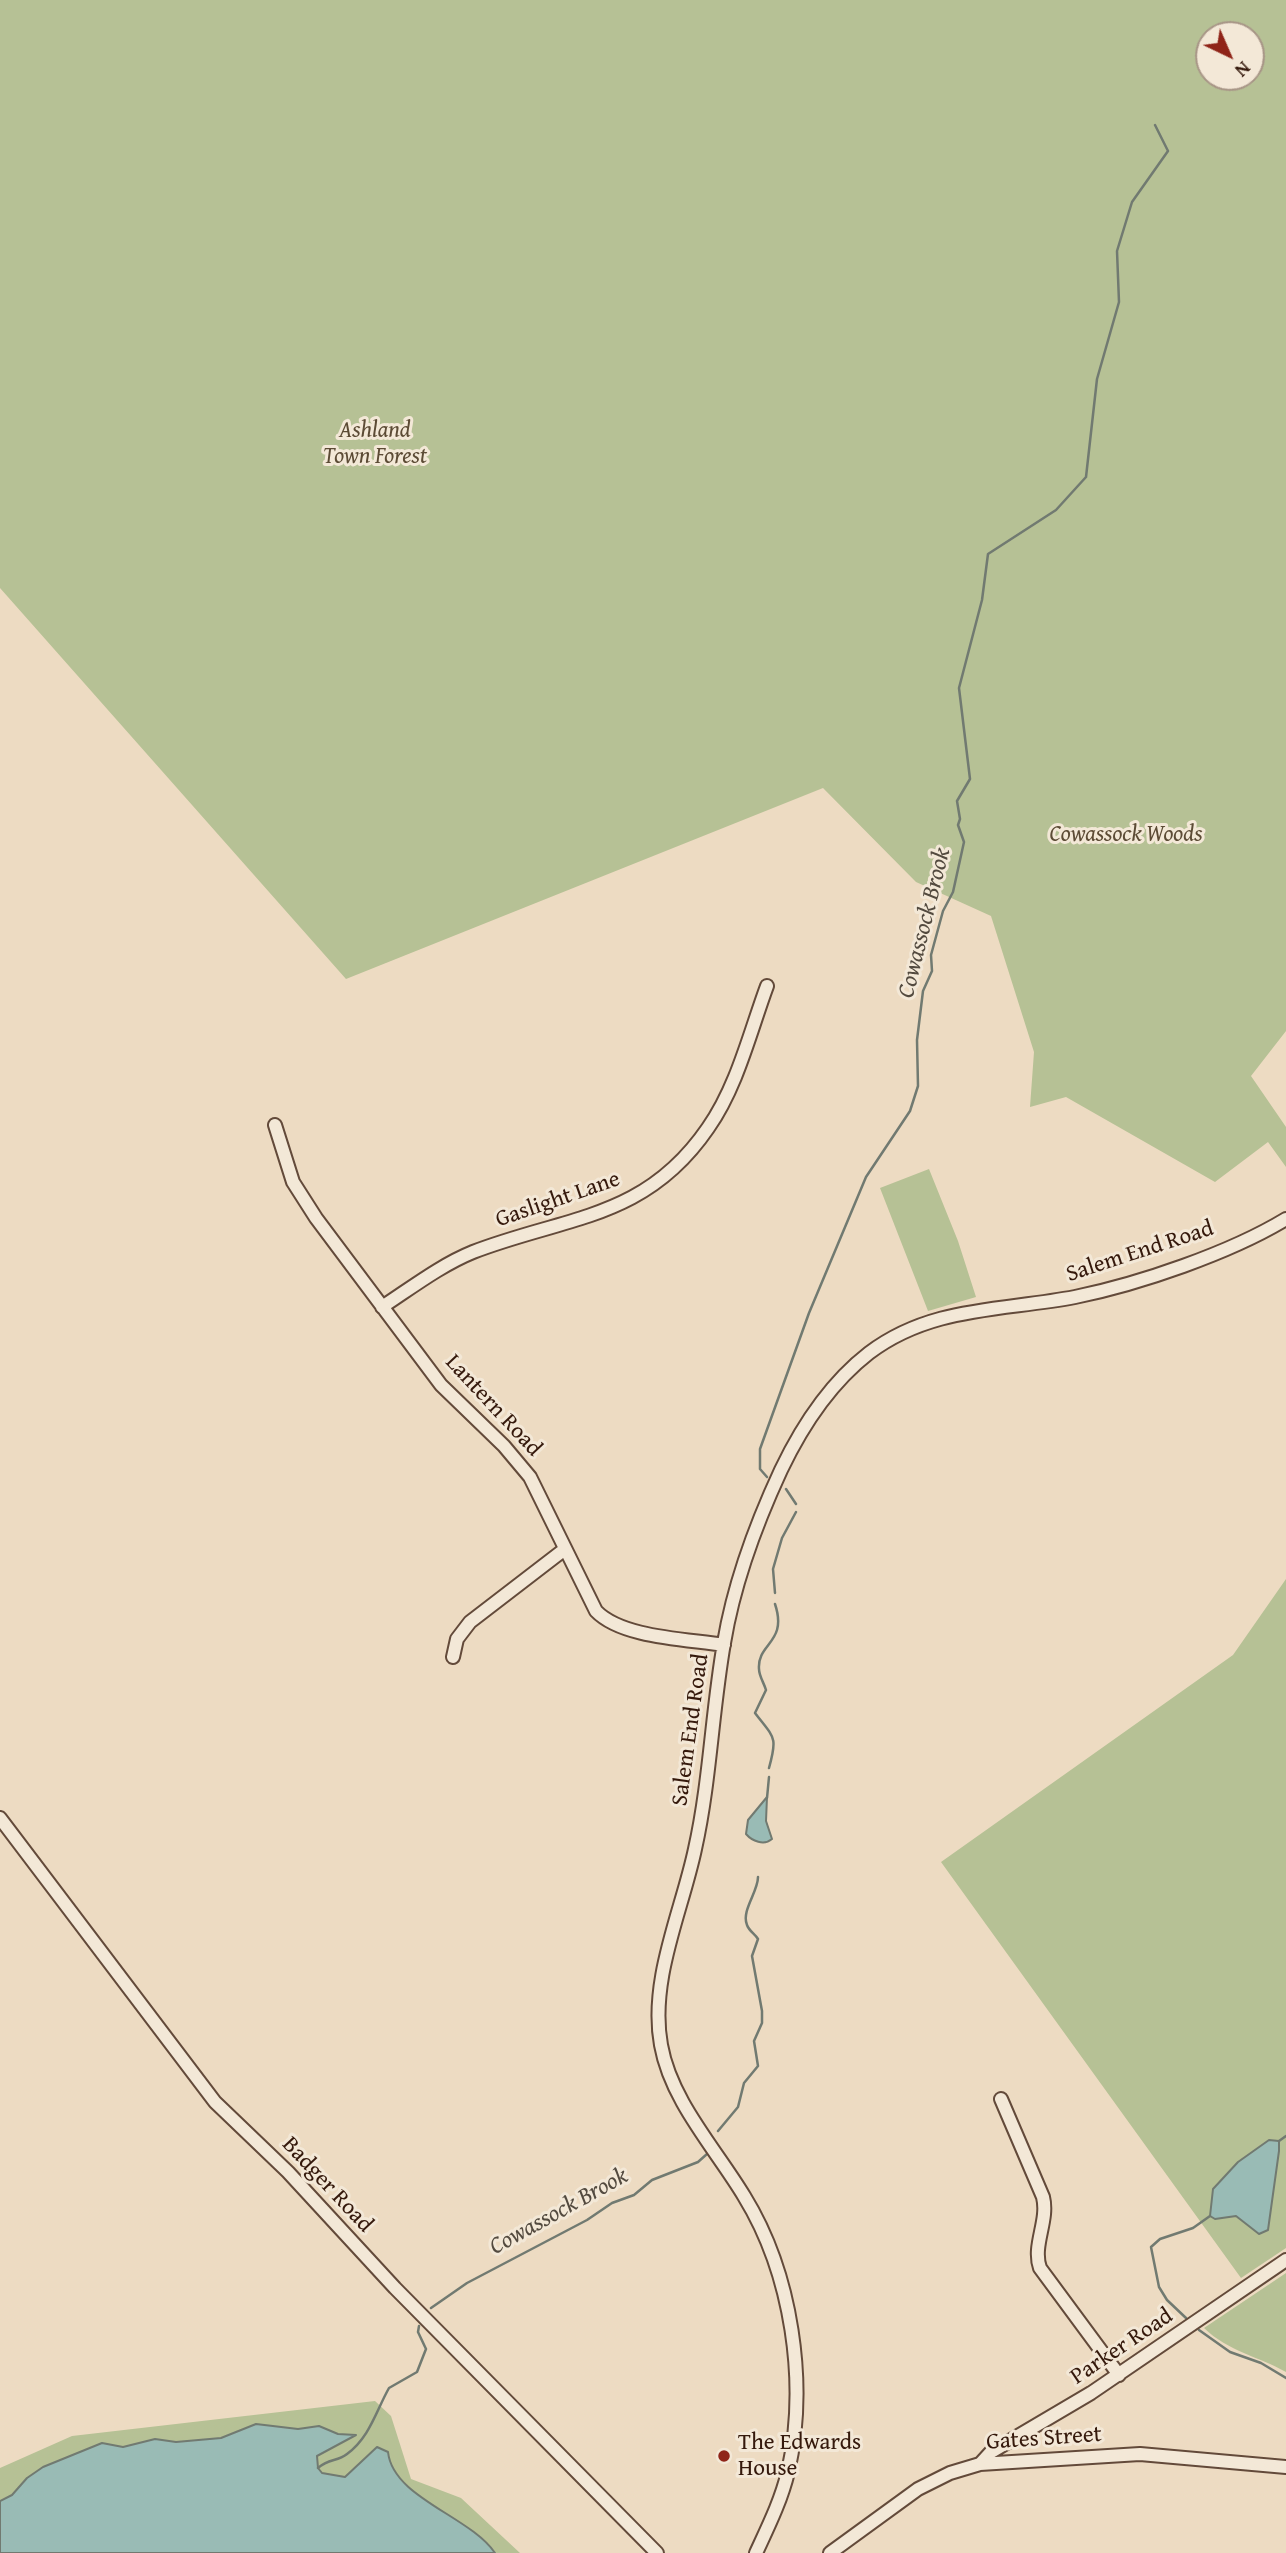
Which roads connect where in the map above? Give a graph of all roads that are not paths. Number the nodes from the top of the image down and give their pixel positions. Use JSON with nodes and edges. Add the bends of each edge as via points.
{"nodes":[{"id":1,"x":767,"y":986,"type":"dead end"},
{"id":2,"x":275,"y":1125,"type":"dead end"},
{"id":3,"x":1286,"y":1219,"type":"edge"},
{"id":4,"x":382,"y":1307,"type":"junction"},
{"id":5,"x":565,"y":1549,"type":"junction"},
{"id":6,"x":724,"y":1645,"type":"junction"},
{"id":7,"x":453,"y":1657,"type":"dead end"},
{"id":8,"x":0,"y":1818,"type":"edge"},
{"id":9,"x":1001,"y":2099,"type":"dead end"},
{"id":10,"x":1286,"y":2260,"type":"edge"},
{"id":11,"x":1119,"y":2375,"type":"junction"},
{"id":12,"x":980,"y":2464,"type":"junction"},
{"id":13,"x":1286,"y":2467,"type":"edge"},
{"id":14,"x":657,"y":2553,"type":"edge"},
{"id":15,"x":756,"y":2553,"type":"edge"},
{"id":16,"x":830,"y":2553,"type":"edge"}],
"edges":[{"from":1,"to":4,"type":"street","name":"Gaslight Lane","via":[[718,1112],[672,1170],[611,1209],[461,1257]]},
{"from":2,"to":4,"type":"street","name":"Lantern Road","via":[[298,1191]]},
{"from":3,"to":6,"type":"street","name":"Salem End Road","via":[[1224,1248],[1120,1286],[1059,1300],[946,1315],[904,1331],[869,1353],[828,1393],[789,1454],[744,1559]]},
{"from":4,"to":5,"type":"street","name":"Lantern Road","via":[[447,1392],[525,1470]]},
{"from":5,"to":6,"type":"street","name":"Lantern Road","via":[[589,1602],[603,1619],[623,1628]]},
{"from":5,"to":7,"type":"street","via":[[470,1622],[457,1639]]},
{"from":6,"to":15,"type":"street","name":"Salem End Road","via":[[699,1828],[666,1965],[659,2034],[680,2097],[764,2233],[786,2310],[796,2370],[794,2441],[779,2502]]},
{"from":8,"to":14,"type":"street","name":"Badger Road","via":[[215,2102]]},
{"from":9,"to":11,"type":"street","via":[[1043,2197],[1045,2213],[1037,2253],[1040,2268]]},
{"from":10,"to":11,"type":"street","name":"Parker Road"},
{"from":11,"to":12,"type":"street","name":"Parker Road","via":[[995,2449]]},
{"from":12,"to":13,"type":"street","name":"Gates Street","via":[[1140,2454]]},
{"from":12,"to":16,"type":"street","name":"Gates Street","via":[[911,2493]]}]}
